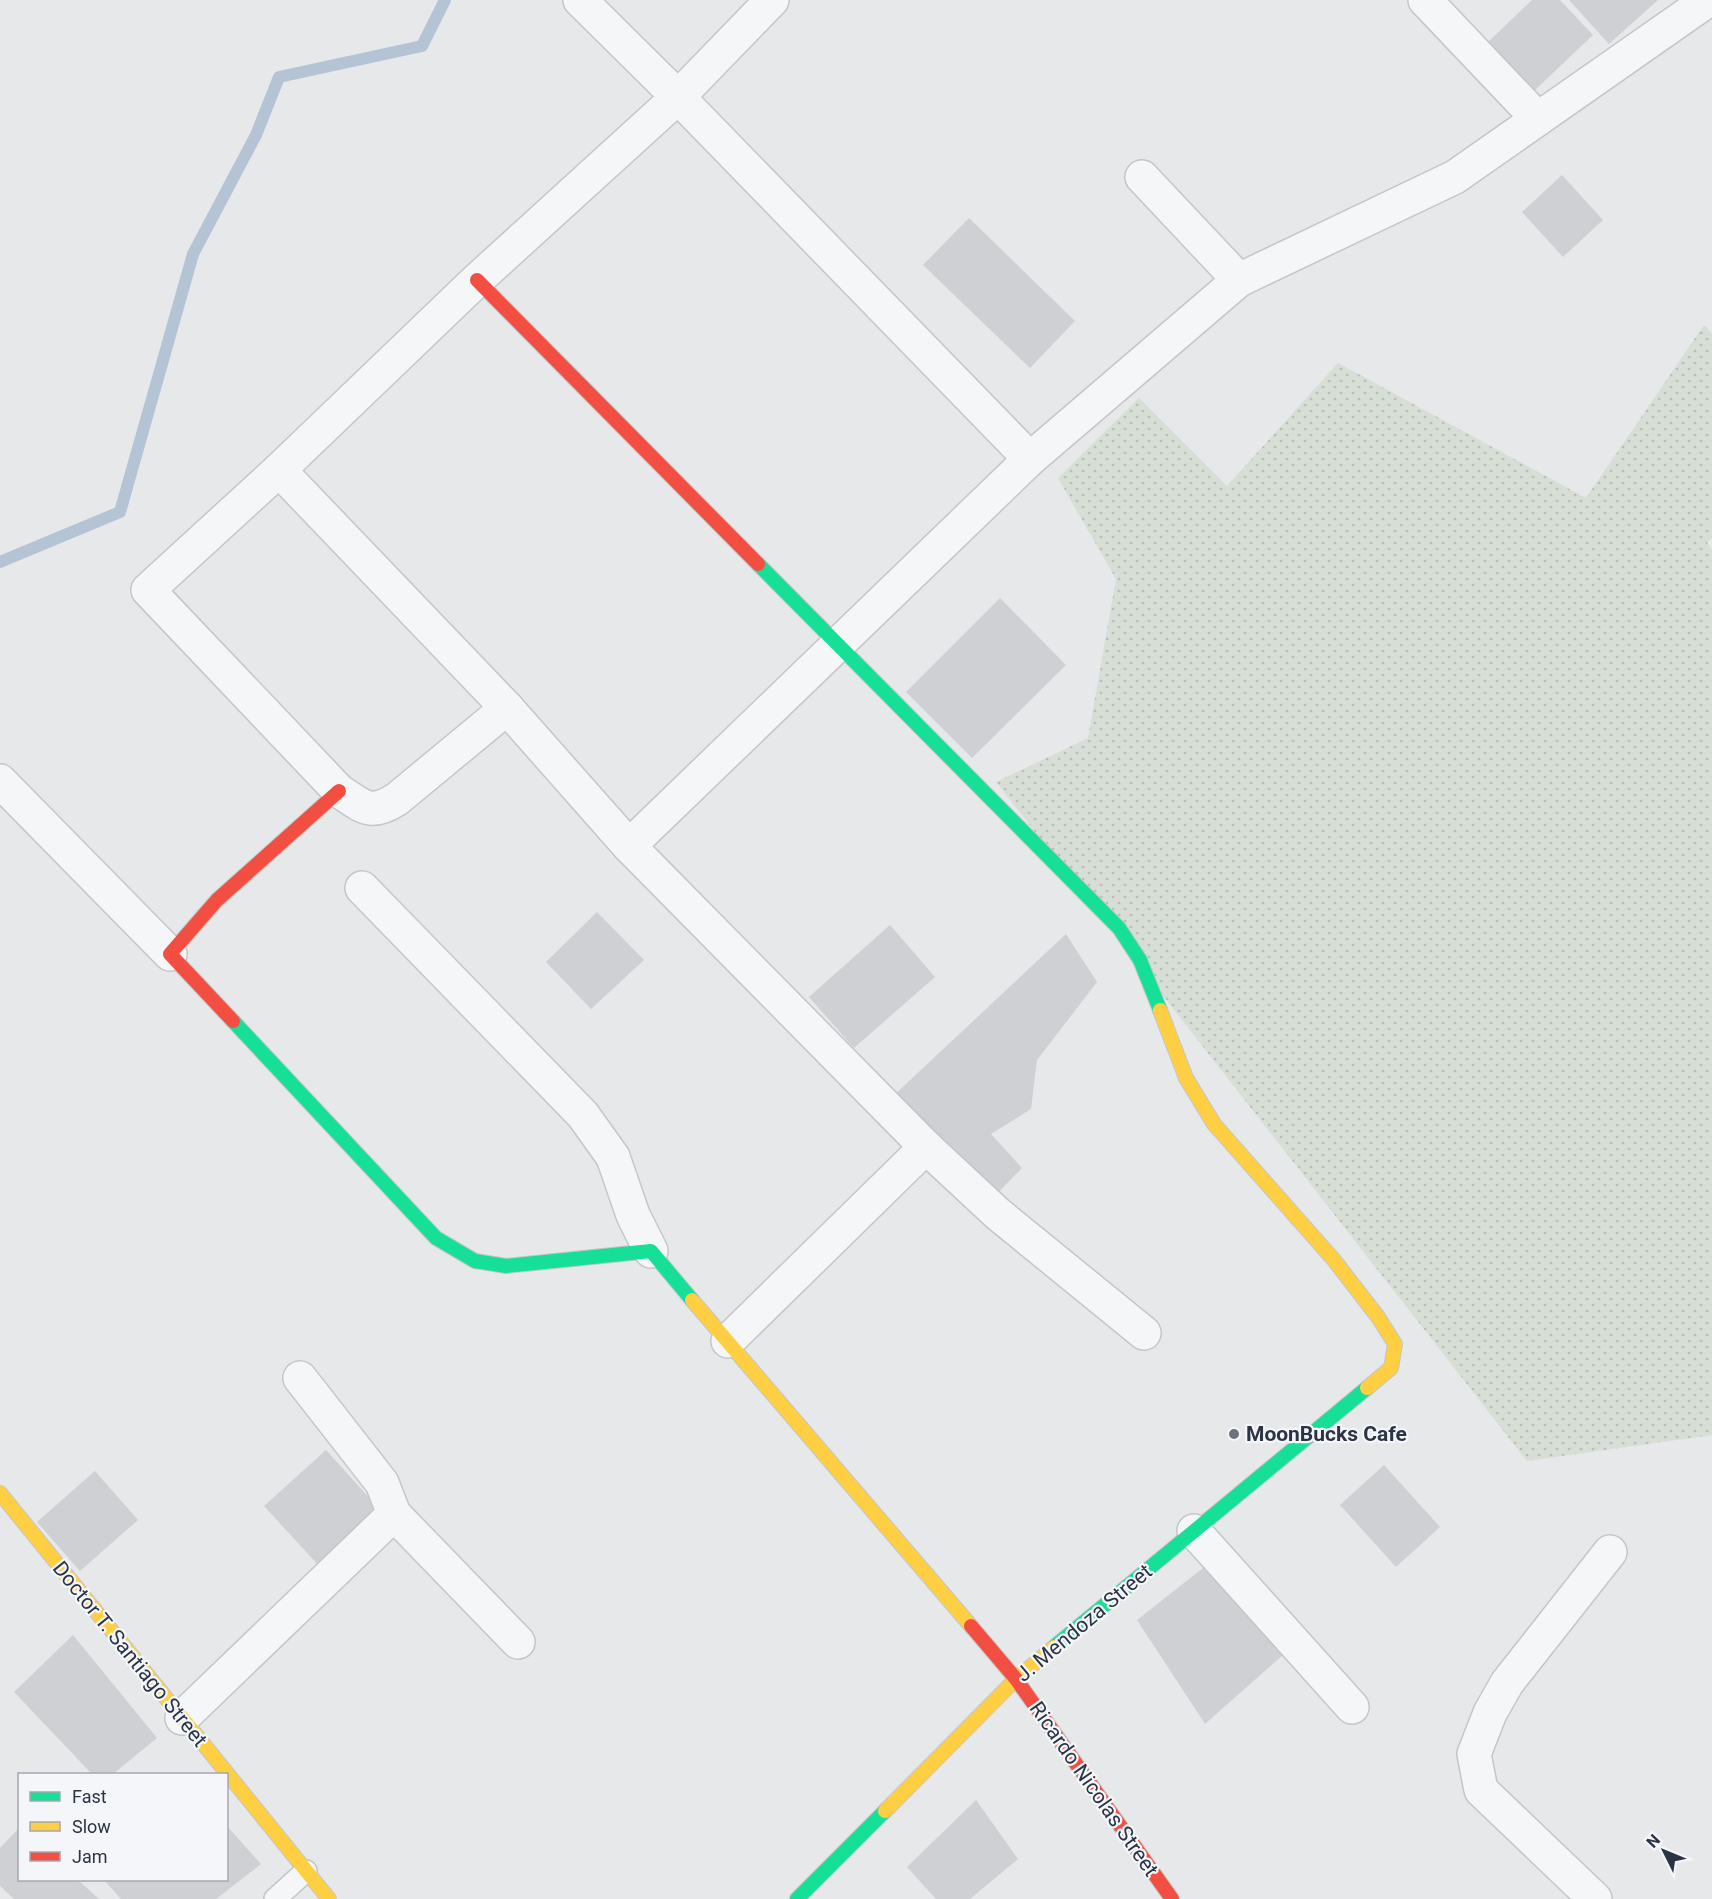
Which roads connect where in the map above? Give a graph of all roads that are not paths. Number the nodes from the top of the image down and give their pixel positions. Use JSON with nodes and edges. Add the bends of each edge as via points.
{"nodes":[{"id":1,"x":580,"y":0,"type":"edge"},
{"id":2,"x":772,"y":0,"type":"edge"},
{"id":3,"x":1425,"y":0,"type":"edge"},
{"id":4,"x":1708,"y":0,"type":"edge"},
{"id":5,"x":678,"y":97,"type":"junction"},
{"id":6,"x":1538,"y":119,"type":"junction"},
{"id":7,"x":1142,"y":177,"type":"dead end"},
{"id":8,"x":477,"y":280,"type":"junction"},
{"id":9,"x":1239,"y":280,"type":"junction"},
{"id":10,"x":1030,"y":459,"type":"junction"},
{"id":11,"x":279,"y":470,"type":"junction"},
{"id":12,"x":837,"y":643,"type":"junction"},
{"id":13,"x":507,"y":708,"type":"junction"},
{"id":14,"x":0,"y":781,"type":"edge"},
{"id":15,"x":339,"y":790,"type":"junction"},
{"id":16,"x":629,"y":846,"type":"junction"},
{"id":17,"x":362,"y":888,"type":"dead end"},
{"id":18,"x":170,"y":954,"type":"junction"},
{"id":19,"x":926,"y":1147,"type":"junction"},
{"id":20,"x":651,"y":1251,"type":"junction"},
{"id":21,"x":1144,"y":1333,"type":"dead end"},
{"id":22,"x":728,"y":1341,"type":"junction"},
{"id":23,"x":300,"y":1378,"type":"dead end"},
{"id":24,"x":0,"y":1493,"type":"edge"},
{"id":25,"x":394,"y":1515,"type":"junction"},
{"id":26,"x":1194,"y":1531,"type":"junction"},
{"id":27,"x":1610,"y":1552,"type":"dead end"},
{"id":28,"x":518,"y":1642,"type":"dead end"},
{"id":29,"x":1016,"y":1679,"type":"junction"},
{"id":30,"x":1352,"y":1707,"type":"dead end"},
{"id":31,"x":182,"y":1718,"type":"junction"},
{"id":32,"x":227,"y":1773,"type":"edge"},
{"id":33,"x":228,"y":1775,"type":"edge"},
{"id":34,"x":306,"y":1871,"type":"junction"},
{"id":35,"x":275,"y":1899,"type":"edge"},
{"id":36,"x":329,"y":1899,"type":"edge"},
{"id":37,"x":797,"y":1899,"type":"edge"},
{"id":38,"x":1172,"y":1899,"type":"edge"},
{"id":39,"x":1595,"y":1899,"type":"edge"}],
"edges":[{"from":1,"to":5,"type":"street"},
{"from":2,"to":5,"type":"street"},
{"from":3,"to":6,"type":"street"},
{"from":4,"to":6,"type":"street"},
{"from":5,"to":8,"type":"street"},
{"from":5,"to":10,"type":"street"},
{"from":6,"to":9,"type":"street","via":[[1455,177]]},
{"from":7,"to":9,"type":"street"},
{"from":8,"to":11,"type":"street"},
{"from":8,"to":12,"type":"street"},
{"from":9,"to":10,"type":"street"},
{"from":10,"to":12,"type":"street"},
{"from":11,"to":13,"type":"street"},
{"from":11,"to":15,"type":"street","via":[[148,590]]},
{"from":12,"to":16,"type":"street"},
{"from":12,"to":26,"type":"street","name":"J. Mendoza Street","via":[[1119,928],[1140,960],[1186,1078],[1202,1106],[1334,1260],[1395,1344],[1391,1368]]},
{"from":13,"to":15,"type":"street","via":[[383,808],[367,809]]},
{"from":13,"to":16,"type":"street"},
{"from":14,"to":18,"type":"street"},
{"from":15,"to":18,"type":"street","via":[[217,900]]},
{"from":16,"to":19,"type":"street"},
{"from":17,"to":20,"type":"street","via":[[583,1115],[613,1157],[633,1215]]},
{"from":18,"to":20,"type":"street","via":[[436,1238],[475,1261],[506,1266]]},
{"from":19,"to":21,"type":"street","via":[[998,1214]]},
{"from":19,"to":22,"type":"street"},
{"from":20,"to":22,"type":"street","name":"Ricardo Nicolas Street"},
{"from":22,"to":29,"type":"street","name":"Ricardo Nicolas Street"},
{"from":23,"to":25,"type":"street","via":[[382,1483]]},
{"from":24,"to":31,"type":"street","name":"Doctor T. Santiago Street"},
{"from":25,"to":28,"type":"street"},
{"from":25,"to":31,"type":"street"},
{"from":26,"to":29,"type":"street","name":"J. Mendoza Street"},
{"from":26,"to":30,"type":"street"},
{"from":27,"to":39,"type":"street","via":[[1507,1683],[1474,1754],[1481,1790]]},
{"from":29,"to":37,"type":"street","name":"J. Mendoza Street"},
{"from":29,"to":38,"type":"street","name":"Ricardo Nicolas Street"},
{"from":31,"to":32,"type":"street","name":"Doctor T. Santiago Street"},
{"from":33,"to":34,"type":"street","name":"Doctor T. Santiago Street"},
{"from":34,"to":35,"type":"lane"},
{"from":34,"to":36,"type":"street","name":"Doctor T. Santiago Street"}]}
